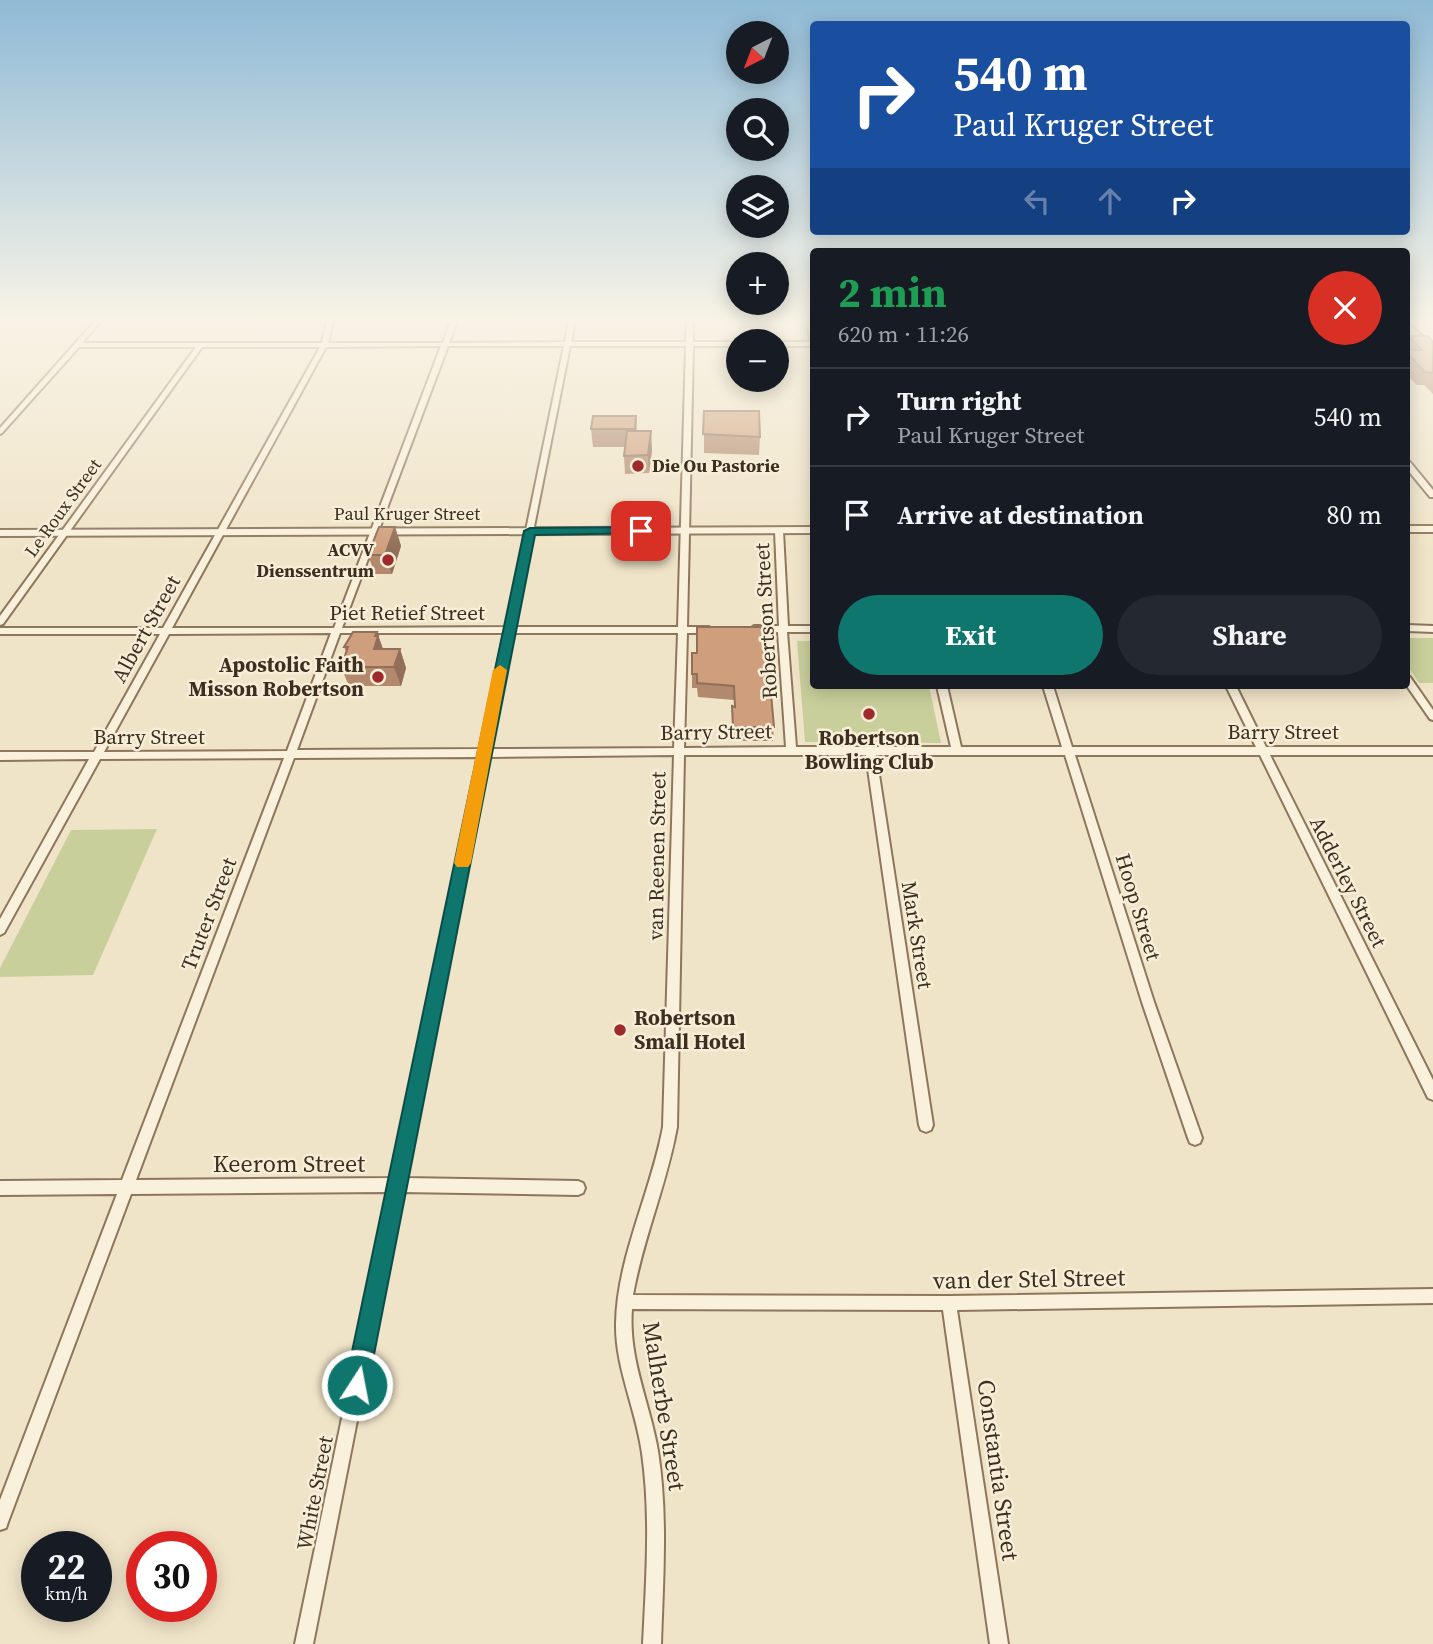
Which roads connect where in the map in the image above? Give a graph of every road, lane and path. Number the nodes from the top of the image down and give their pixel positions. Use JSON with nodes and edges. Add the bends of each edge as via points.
{"nodes":[{"id":1,"x":31,"y":398,"type":"edge"},
{"id":2,"x":162,"y":398,"type":"edge"},
{"id":3,"x":294,"y":398,"type":"edge"},
{"id":4,"x":425,"y":398,"type":"edge"},
{"id":5,"x":556,"y":398,"type":"edge"},
{"id":6,"x":688,"y":398,"type":"edge"},
{"id":7,"x":0,"y":432,"type":"edge"},
{"id":8,"x":1410,"y":468,"type":"edge"},
{"id":9,"x":1433,"y":495,"type":"edge"},
{"id":10,"x":1410,"y":529,"type":"edge"},
{"id":11,"x":1433,"y":529,"type":"edge"},
{"id":12,"x":810,"y":530,"type":"edge"},
{"id":13,"x":530,"y":531,"type":"junction"},
{"id":14,"x":684,"y":531,"type":"junction"},
{"id":15,"x":779,"y":531,"type":"junction"},
{"id":16,"x":219,"y":532,"type":"junction"},
{"id":17,"x":375,"y":532,"type":"junction"},
{"id":18,"x":0,"y":533,"type":"edge"},
{"id":19,"x":65,"y":533,"type":"junction"},
{"id":20,"x":0,"y":622,"type":"edge"},
{"id":21,"x":1410,"y":628,"type":"edge"},
{"id":22,"x":719,"y":629,"type":"edge"},
{"id":23,"x":745,"y":629,"type":"edge"},
{"id":24,"x":783,"y":629,"type":"junction"},
{"id":25,"x":810,"y":629,"type":"edge"},
{"id":26,"x":1433,"y":629,"type":"edge"},
{"id":27,"x":338,"y":630,"type":"junction"},
{"id":28,"x":509,"y":630,"type":"junction"},
{"id":29,"x":681,"y":630,"type":"junction"},
{"id":30,"x":0,"y":631,"type":"edge"},
{"id":31,"x":165,"y":631,"type":"junction"},
{"id":32,"x":1410,"y":683,"type":"edge"},
{"id":33,"x":943,"y":689,"type":"edge"},
{"id":34,"x":1049,"y":689,"type":"edge"},
{"id":35,"x":1232,"y":689,"type":"edge"},
{"id":36,"x":1433,"y":717,"type":"edge"},
{"id":37,"x":791,"y":751,"type":"junction"},
{"id":38,"x":957,"y":751,"type":"junction"},
{"id":39,"x":1261,"y":751,"type":"junction"},
{"id":40,"x":1433,"y":751,"type":"edge"},
{"id":41,"x":679,"y":752,"type":"junction"},
{"id":42,"x":871,"y":752,"type":"junction"},
{"id":43,"x":1069,"y":752,"type":"junction"},
{"id":44,"x":484,"y":753,"type":"junction"},
{"id":45,"x":0,"y":756,"type":"edge"},
{"id":46,"x":96,"y":756,"type":"junction"},
{"id":47,"x":290,"y":756,"type":"junction"},
{"id":48,"x":0,"y":930,"type":"edge"},
{"id":49,"x":1433,"y":1094,"type":"edge"},
{"id":50,"x":926,"y":1125,"type":"dead end"},
{"id":51,"x":1195,"y":1138,"type":"dead end"},
{"id":52,"x":397,"y":1186,"type":"junction"},
{"id":53,"x":0,"y":1188,"type":"edge"},
{"id":54,"x":127,"y":1188,"type":"junction"},
{"id":55,"x":578,"y":1188,"type":"dead end"},
{"id":56,"x":1433,"y":1296,"type":"edge"},
{"id":57,"x":626,"y":1303,"type":"junction"},
{"id":58,"x":949,"y":1303,"type":"junction"},
{"id":59,"x":0,"y":1522,"type":"edge"},
{"id":60,"x":304,"y":1644,"type":"edge"},
{"id":61,"x":652,"y":1644,"type":"edge"},
{"id":62,"x":999,"y":1644,"type":"edge"}],
"edges":[{"from":1,"to":7,"type":"street"},
{"from":2,"to":19,"type":"street","name":"Le Roux Street"},
{"from":3,"to":16,"type":"street","name":"Albert Street"},
{"from":4,"to":17,"type":"street","name":"Truter Street"},
{"from":5,"to":13,"type":"street","name":"White Street"},
{"from":6,"to":14,"type":"street","name":"van Reenen Street"},
{"from":8,"to":9,"type":"street"},
{"from":10,"to":11,"type":"street"},
{"from":12,"to":15,"type":"street","name":"Paul Kruger Street"},
{"from":13,"to":14,"type":"street","name":"Paul Kruger Street"},
{"from":13,"to":17,"type":"street","name":"Paul Kruger Street"},
{"from":13,"to":28,"type":"street","name":"White Street"},
{"from":14,"to":15,"type":"street","name":"Paul Kruger Street"},
{"from":14,"to":29,"type":"street","name":"van Reenen Street"},
{"from":15,"to":24,"type":"street","name":"Robertson Street"},
{"from":16,"to":17,"type":"street","name":"Paul Kruger Street"},
{"from":16,"to":19,"type":"street","name":"Paul Kruger Street"},
{"from":16,"to":31,"type":"street","name":"Albert Street"},
{"from":17,"to":27,"type":"street","name":"Truter Street"},
{"from":18,"to":19,"type":"street","name":"Paul Kruger Street"},
{"from":19,"to":20,"type":"street","name":"Le Roux Street"},
{"from":21,"to":26,"type":"street"},
{"from":22,"to":29,"type":"street","name":"Piet Retief Street"},
{"from":23,"to":24,"type":"street"},
{"from":24,"to":25,"type":"street"},
{"from":24,"to":37,"type":"street","name":"Robertson Street"},
{"from":27,"to":28,"type":"street","name":"Piet Retief Street"},
{"from":27,"to":31,"type":"street","name":"Piet Retief Street"},
{"from":27,"to":47,"type":"street","name":"Truter Street"},
{"from":28,"to":29,"type":"street","name":"Piet Retief Street"},
{"from":28,"to":44,"type":"street","name":"White Street"},
{"from":29,"to":41,"type":"street","name":"van Reenen Street"},
{"from":30,"to":31,"type":"street","name":"Piet Retief Street"},
{"from":31,"to":46,"type":"street","name":"Albert Street"},
{"from":32,"to":36,"type":"street"},
{"from":33,"to":38,"type":"street"},
{"from":34,"to":43,"type":"street","name":"Hoop Street"},
{"from":35,"to":39,"type":"street","name":"Adderley Street"},
{"from":37,"to":41,"type":"street","name":"Barry Street"},
{"from":37,"to":42,"type":"street","name":"Barry Street"},
{"from":38,"to":42,"type":"street","name":"Barry Street"},
{"from":38,"to":43,"type":"street","name":"Barry Street"},
{"from":39,"to":40,"type":"street","name":"Barry Street"},
{"from":39,"to":43,"type":"street","name":"Barry Street"},
{"from":39,"to":49,"type":"street","name":"Adderley Street"},
{"from":41,"to":44,"type":"street","name":"Barry Street"},
{"from":41,"to":57,"type":"street","name":"van Reenen Street","via":[[670,1127],[666,1157],[636,1239]]},
{"from":42,"to":50,"type":"street","name":"Mark Street"},
{"from":43,"to":51,"type":"street","name":"Hoop Street"},
{"from":44,"to":47,"type":"street","name":"Barry Street"},
{"from":44,"to":52,"type":"street","name":"White Street"},
{"from":45,"to":46,"type":"street","name":"Barry Street"},
{"from":46,"to":47,"type":"street","name":"Barry Street"},
{"from":46,"to":48,"type":"street","name":"Albert Street"},
{"from":47,"to":54,"type":"street","name":"Truter Street"},
{"from":52,"to":54,"type":"street","name":"Keerom Street"},
{"from":52,"to":55,"type":"street","name":"Keerom Street"},
{"from":52,"to":60,"type":"street","name":"White Street"},
{"from":53,"to":54,"type":"street","name":"Keerom Street"},
{"from":54,"to":59,"type":"street","name":"Truter Street"},
{"from":56,"to":58,"type":"street","name":"van der Stel Street"},
{"from":57,"to":58,"type":"street","name":"van der Stel Street"},
{"from":57,"to":61,"type":"street","name":"Malherbe Street","via":[[625,1346],[649,1448],[656,1503]]},
{"from":58,"to":62,"type":"street","name":"Constantia Street"}]}
